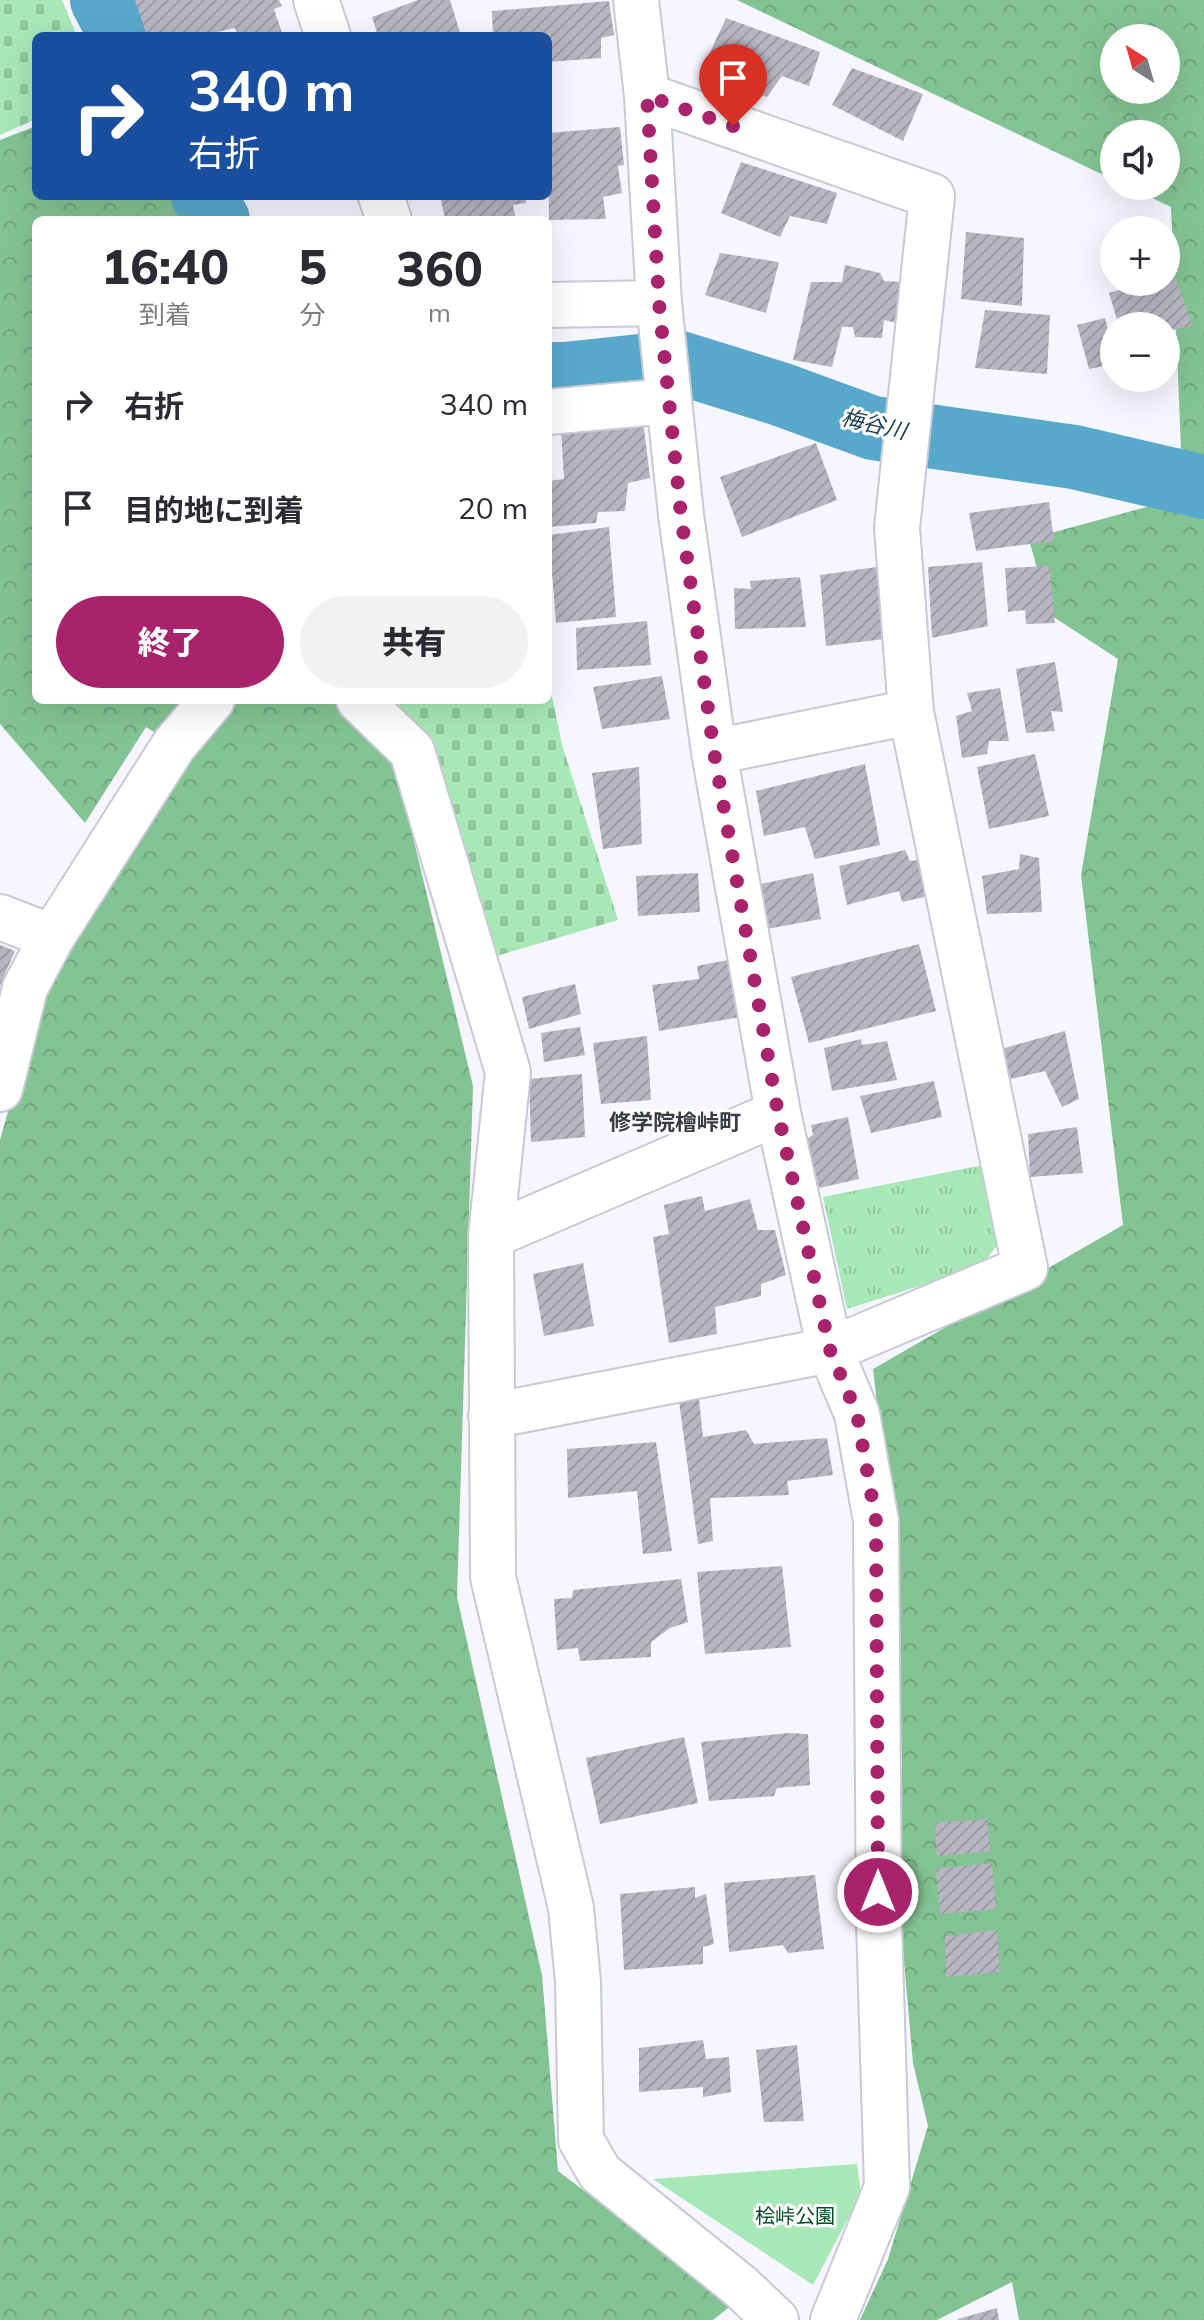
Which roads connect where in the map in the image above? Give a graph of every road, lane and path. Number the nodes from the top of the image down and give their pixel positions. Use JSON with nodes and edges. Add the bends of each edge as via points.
{"nodes":[{"id":1,"x":316,"y":0,"type":"edge"},
{"id":2,"x":636,"y":0,"type":"edge"},
{"id":3,"x":327,"y":32,"type":"edge"},
{"id":4,"x":647,"y":96,"type":"junction"},
{"id":5,"x":659,"y":303,"type":"junction"},
{"id":6,"x":552,"y":305,"type":"edge"},
{"id":7,"x":669,"y":401,"type":"junction"},
{"id":8,"x":552,"y":412,"type":"edge"},
{"id":9,"x":209,"y":704,"type":"edge"},
{"id":10,"x":363,"y":704,"type":"edge"},
{"id":11,"x":911,"y":712,"type":"junction"},
{"id":12,"x":714,"y":752,"type":"junction"},
{"id":13,"x":0,"y":917,"type":"edge"},
{"id":14,"x":52,"y":937,"type":"junction"},
{"id":15,"x":0,"y":1089,"type":"edge"},
{"id":16,"x":778,"y":1113,"type":"junction"},
{"id":17,"x":491,"y":1236,"type":"junction"},
{"id":18,"x":830,"y":1350,"type":"junction"},
{"id":19,"x":491,"y":1416,"type":"junction"},
{"id":20,"x":776,"y":2320,"type":"edge"},
{"id":21,"x":833,"y":2320,"type":"edge"}],
"edges":[{"from":1,"to":3,"type":"street"},
{"from":2,"to":4,"type":"street"},
{"from":4,"to":5,"type":"street"},
{"from":4,"to":11,"type":"street","via":[[932,196],[897,528]]},
{"from":5,"to":6,"type":"street"},
{"from":5,"to":7,"type":"street"},
{"from":7,"to":8,"type":"street"},
{"from":7,"to":12,"type":"street"},
{"from":9,"to":14,"type":"street","via":[[174,745]]},
{"from":10,"to":17,"type":"street","via":[[412,751],[508,1072]]},
{"from":11,"to":12,"type":"street"},
{"from":11,"to":18,"type":"street","via":[[1025,1268]]},
{"from":12,"to":16,"type":"street"},
{"from":13,"to":14,"type":"street"},
{"from":14,"to":15,"type":"street","via":[[25,988]]},
{"from":16,"to":17,"type":"street"},
{"from":16,"to":18,"type":"street"},
{"from":17,"to":19,"type":"street"},
{"from":18,"to":19,"type":"street"},
{"from":18,"to":21,"type":"street","via":[[857,1414],[876,1521],[887,2187]]},
{"from":19,"to":20,"type":"street","via":[[493,1577],[571,1908],[581,2140],[600,2173]]}]}
